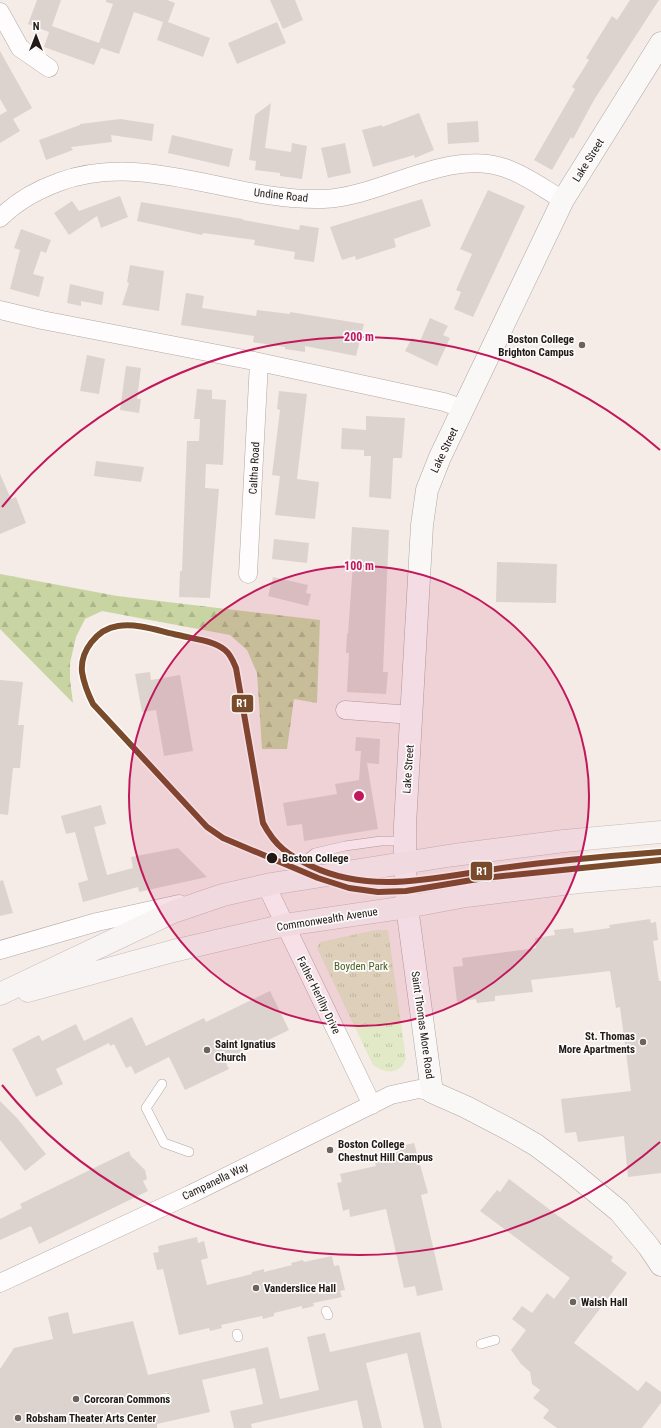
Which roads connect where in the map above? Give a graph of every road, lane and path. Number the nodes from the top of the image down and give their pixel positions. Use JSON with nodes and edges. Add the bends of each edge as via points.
{"nodes":[{"id":1,"x":0,"y":12,"type":"edge"},
{"id":2,"x":661,"y":43,"type":"edge"},
{"id":3,"x":49,"y":68,"type":"dead end"},
{"id":4,"x":563,"y":200,"type":"junction"},
{"id":5,"x":0,"y":218,"type":"edge"},
{"id":6,"x":0,"y":310,"type":"edge"},
{"id":7,"x":259,"y":362,"type":"junction"},
{"id":8,"x":464,"y":409,"type":"junction"},
{"id":9,"x":248,"y":574,"type":"dead end"},
{"id":10,"x":345,"y":710,"type":"dead end"},
{"id":11,"x":412,"y":715,"type":"junction"},
{"id":12,"x":661,"y":832,"type":"edge"},
{"id":13,"x":404,"y":851,"type":"junction"},
{"id":14,"x":661,"y":875,"type":"edge"},
{"id":15,"x":266,"y":886,"type":"junction"},
{"id":16,"x":223,"y":895,"type":"junction"},
{"id":17,"x":407,"y":907,"type":"junction"},
{"id":18,"x":285,"y":925,"type":"junction"},
{"id":19,"x":0,"y":950,"type":"edge"},
{"id":20,"x":0,"y":994,"type":"edge"},
{"id":21,"x":0,"y":999,"type":"edge"},
{"id":22,"x":162,"y":1084,"type":"dead end"},
{"id":23,"x":432,"y":1092,"type":"junction"},
{"id":24,"x":372,"y":1105,"type":"junction"},
{"id":25,"x":189,"y":1152,"type":"dead end"},
{"id":26,"x":661,"y":1265,"type":"edge"},
{"id":27,"x":0,"y":1283,"type":"edge"},
{"id":28,"x":495,"y":1340,"type":"dead end"},
{"id":29,"x":481,"y":1344,"type":"dead end"}],
"edges":[{"from":1,"to":3,"type":"street","via":[[20,48]]},
{"from":2,"to":4,"type":"street","name":"Lake Street"},
{"from":4,"to":5,"type":"street","name":"Undine Road","via":[[520,173],[486,164],[448,167],[351,196],[324,199],[253,193],[160,174],[118,170],[86,174],[51,184],[20,202]]},
{"from":4,"to":8,"type":"street","name":"Lake Street"},
{"from":6,"to":7,"type":"street"},
{"from":7,"to":8,"type":"street","via":[[444,402]]},
{"from":7,"to":9,"type":"street","name":"Caltha Road"},
{"from":8,"to":11,"type":"street","name":"Lake Street","via":[[432,474],[423,507]]},
{"from":10,"to":11,"type":"street"},
{"from":11,"to":13,"type":"street","name":"Lake Street"},
{"from":12,"to":13,"type":"main road"},
{"from":13,"to":15,"type":"main road","via":[[302,880]]},
{"from":13,"to":17,"type":"street","name":"Lake Street"},
{"from":14,"to":17,"type":"main road","name":"Commonwealth Avenue","via":[[526,888]]},
{"from":15,"to":16,"type":"main road"},
{"from":15,"to":18,"type":"street","name":"Father Herlihy Drive"},
{"from":16,"to":19,"type":"street","via":[[97,922]]},
{"from":16,"to":20,"type":"main road","via":[[173,912]]},
{"from":17,"to":18,"type":"main road","name":"Commonwealth Avenue"},
{"from":17,"to":23,"type":"street","name":"Saint Thomas More Road"},
{"from":18,"to":21,"type":"main road","name":"Commonwealth Avenue","via":[[173,951]]},
{"from":18,"to":24,"type":"street","name":"Father Herlihy Drive"},
{"from":22,"to":25,"type":"lane","via":[[146,1108],[164,1143]]},
{"from":23,"to":24,"type":"street","name":"Campanella Way","via":[[419,1089],[399,1092]]},
{"from":23,"to":26,"type":"street","name":"Saint Thomas More Road","via":[[512,1131],[574,1173],[619,1211]]},
{"from":24,"to":27,"type":"street","name":"Campanella Way"},
{"from":28,"to":29,"type":"lane"}]}
